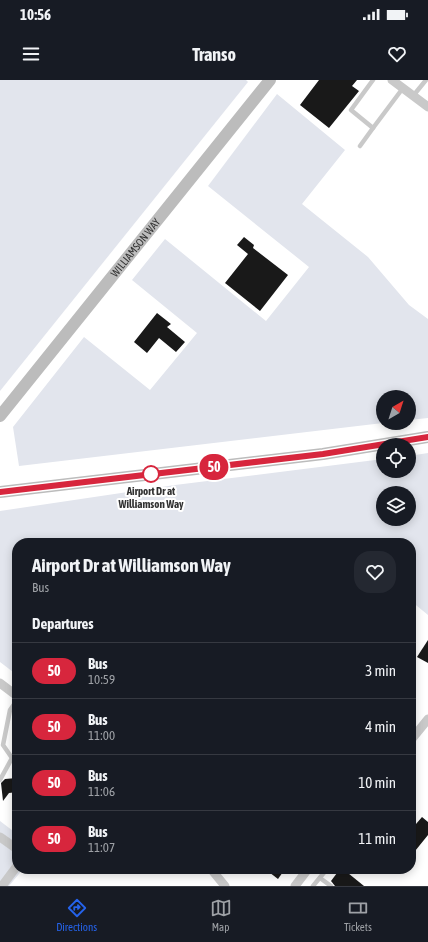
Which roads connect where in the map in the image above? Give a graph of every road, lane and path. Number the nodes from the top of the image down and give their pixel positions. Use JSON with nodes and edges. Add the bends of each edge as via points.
{"nodes":[{"id":1,"x":270,"y":80,"type":"edge"},
{"id":2,"x":373,"y":80,"type":"edge"},
{"id":3,"x":392,"y":80,"type":"edge"},
{"id":4,"x":426,"y":80,"type":"edge"},
{"id":5,"x":403,"y":88,"type":"junction"},
{"id":6,"x":413,"y":96,"type":"junction"},
{"id":7,"x":428,"y":107,"type":"edge"},
{"id":8,"x":373,"y":128,"type":"junction"},
{"id":9,"x":360,"y":146,"type":"dead end"},
{"id":10,"x":0,"y":416,"type":"edge"},
{"id":11,"x":428,"y":438,"type":"edge"},
{"id":12,"x":0,"y":492,"type":"edge"},
{"id":13,"x":0,"y":683,"type":"edge"},
{"id":14,"x":12,"y":692,"type":"edge"},
{"id":15,"x":12,"y":707,"type":"edge"},
{"id":16,"x":428,"y":719,"type":"edge"},
{"id":17,"x":416,"y":734,"type":"edge"},
{"id":18,"x":12,"y":758,"type":"edge"},
{"id":19,"x":12,"y":758,"type":"edge"},
{"id":20,"x":0,"y":780,"type":"edge"},
{"id":21,"x":0,"y":837,"type":"edge"},
{"id":22,"x":12,"y":845,"type":"edge"},
{"id":23,"x":12,"y":873,"type":"edge"},
{"id":24,"x":215,"y":874,"type":"edge"},
{"id":25,"x":305,"y":874,"type":"edge"},
{"id":26,"x":323,"y":874,"type":"edge"},
{"id":27,"x":320,"y":878,"type":"junction"},
{"id":28,"x":297,"y":885,"type":"edge"},
{"id":29,"x":2,"y":886,"type":"edge"},
{"id":30,"x":225,"y":886,"type":"edge"},
{"id":31,"x":314,"y":886,"type":"edge"},
{"id":32,"x":331,"y":886,"type":"edge"}],
"edges":[{"from":1,"to":10,"type":"street","name":"WILLIAMSON WAY"},
{"from":2,"to":8,"type":"lane","via":[[351,110]]},
{"from":3,"to":5,"type":"street"},
{"from":4,"to":6,"type":"lane"},
{"from":5,"to":6,"type":"street"},
{"from":5,"to":8,"type":"lane"},
{"from":6,"to":7,"type":"street"},
{"from":8,"to":9,"type":"lane"},
{"from":11,"to":12,"type":"street","via":[[323,454]]},
{"from":13,"to":14,"type":"street"},
{"from":15,"to":18,"type":"lane","via":[[3,745]]},
{"from":16,"to":17,"type":"street"},
{"from":19,"to":20,"type":"lane"},
{"from":21,"to":22,"type":"street"},
{"from":23,"to":29,"type":"street"},
{"from":24,"to":30,"type":"street"},
{"from":25,"to":28,"type":"street"},
{"from":26,"to":27,"type":"lane"},
{"from":27,"to":31,"type":"lane"},
{"from":27,"to":32,"type":"lane"}]}
